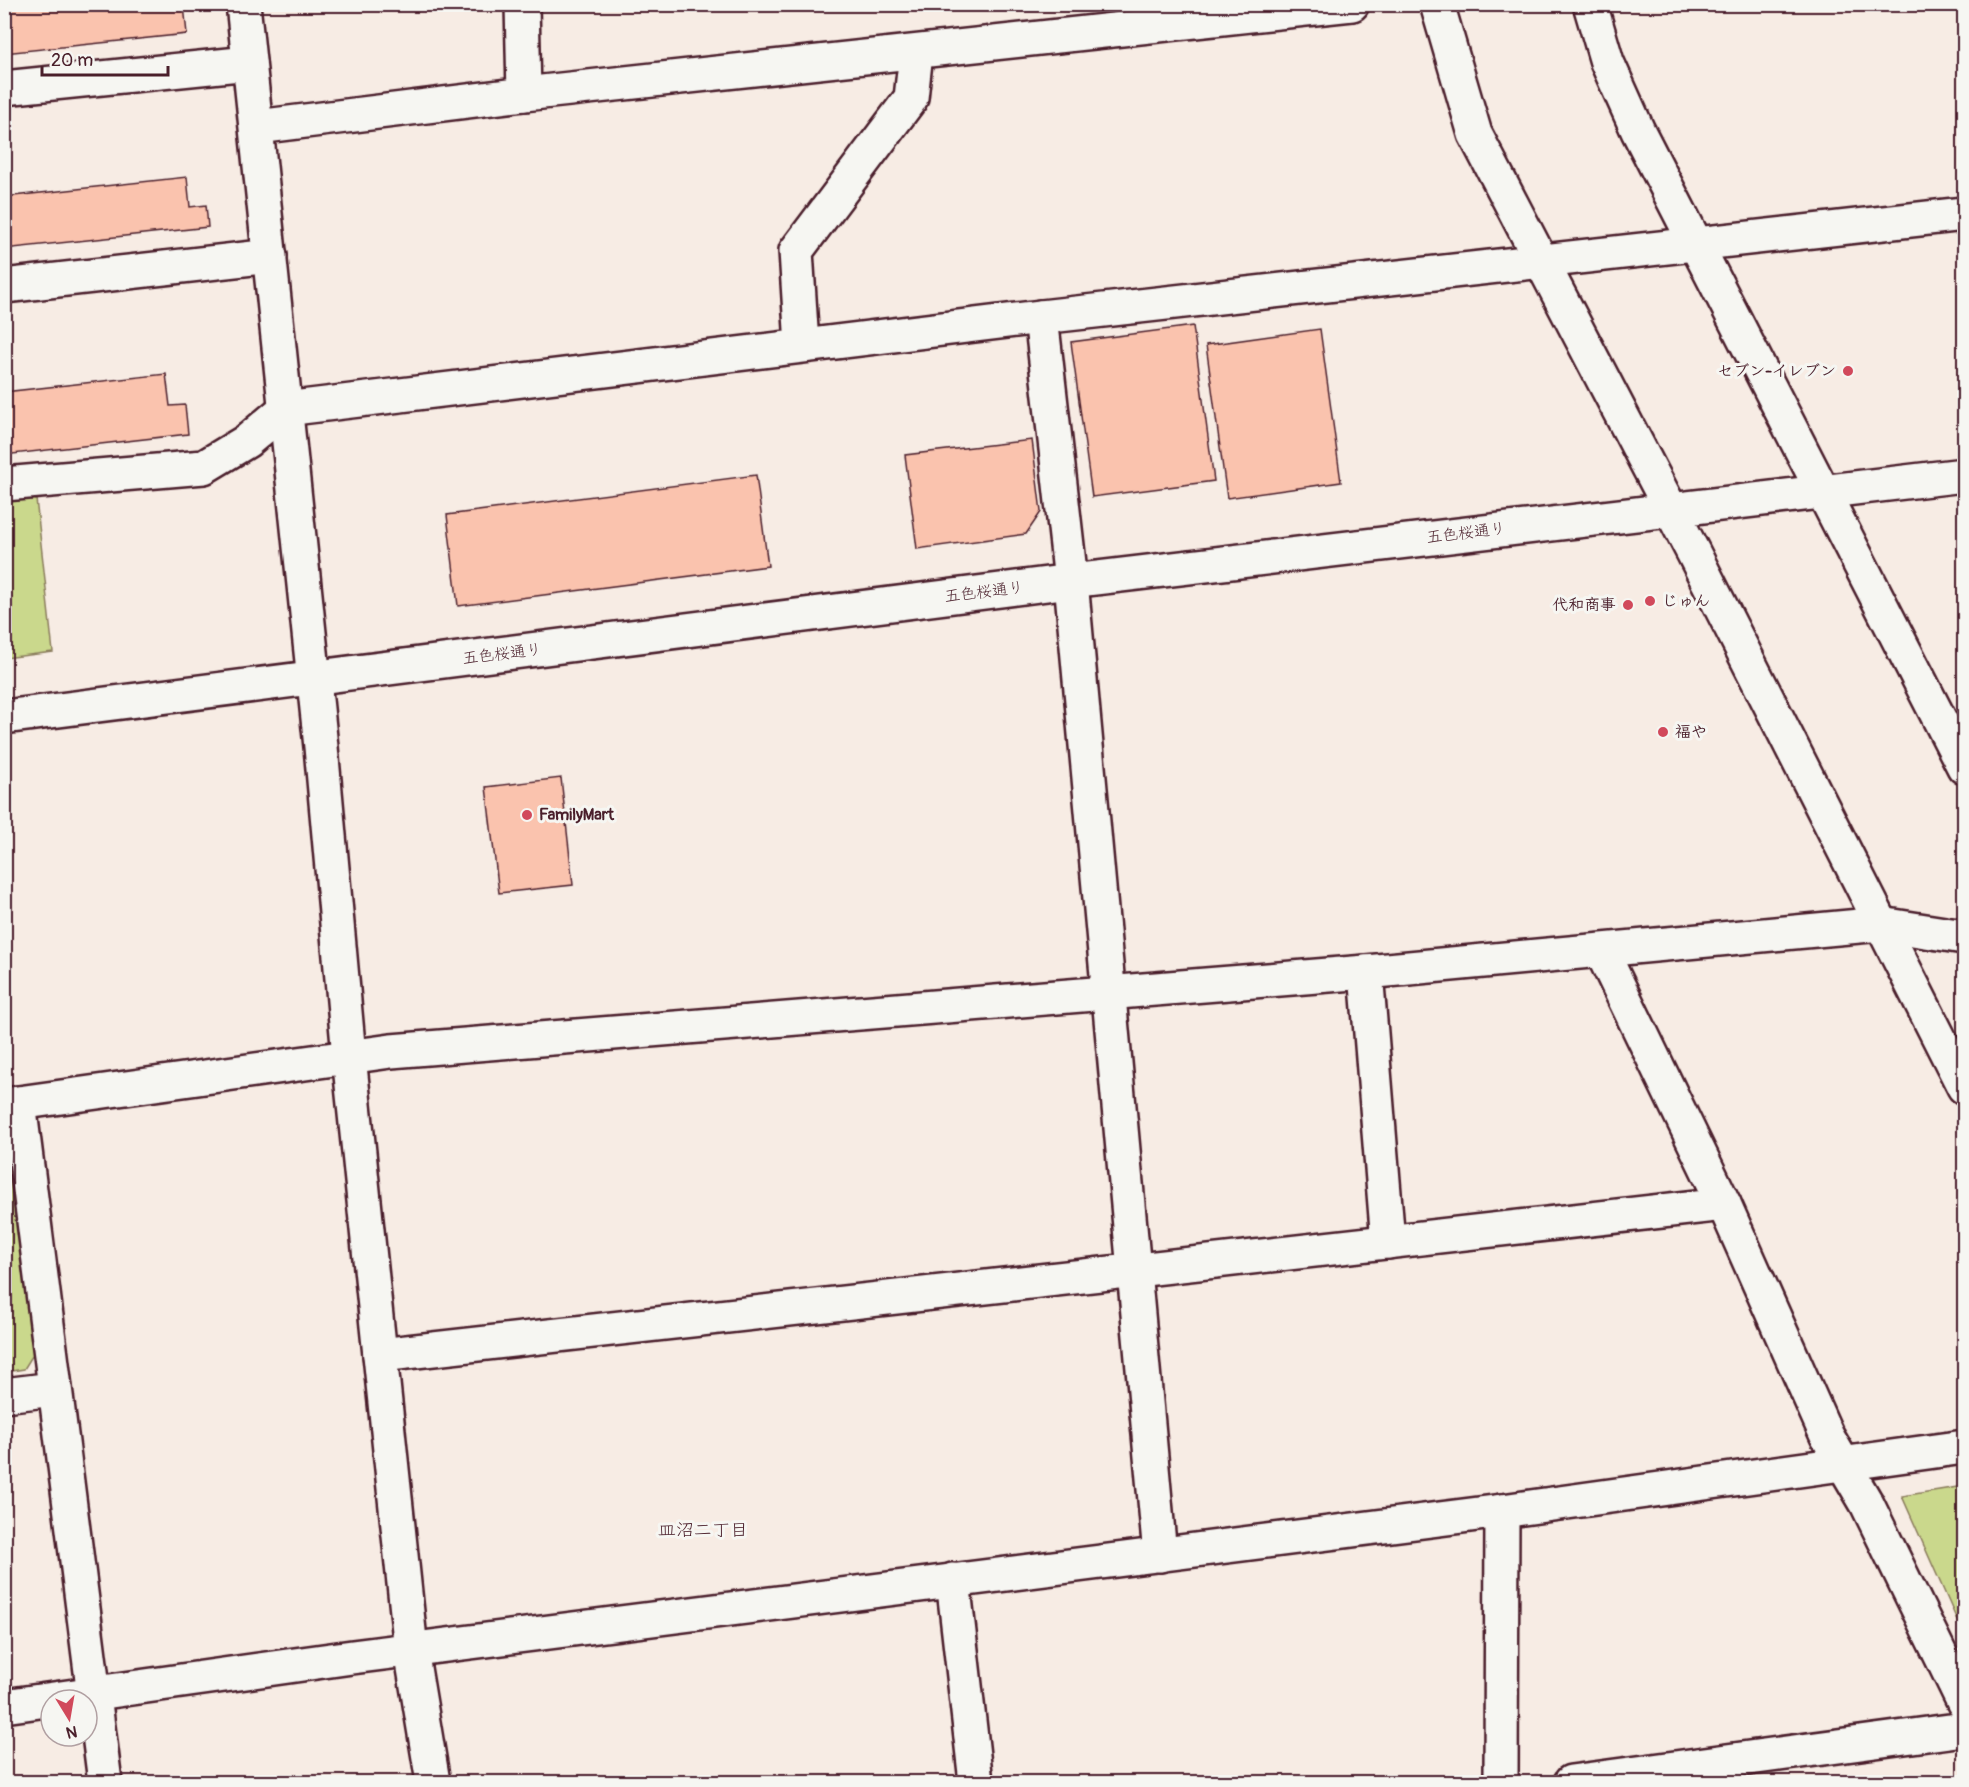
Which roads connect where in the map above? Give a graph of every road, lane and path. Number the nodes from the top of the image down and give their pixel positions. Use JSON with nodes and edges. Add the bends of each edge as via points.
{"nodes":[{"id":1,"x":243,"y":4,"type":"edge"},
{"id":2,"x":522,"y":4,"type":"edge"},
{"id":3,"x":1352,"y":4,"type":"edge"},
{"id":4,"x":1437,"y":4,"type":"edge"},
{"id":5,"x":1590,"y":4,"type":"edge"},
{"id":6,"x":1143,"y":16,"type":"edge"},
{"id":7,"x":916,"y":53,"type":"junction"},
{"id":8,"x":249,"y":63,"type":"junction"},
{"id":9,"x":4,"y":88,"type":"edge"},
{"id":10,"x":524,"y":94,"type":"junction"},
{"id":11,"x":257,"y":127,"type":"junction"},
{"id":12,"x":1965,"y":214,"type":"edge"},
{"id":13,"x":1696,"y":245,"type":"junction"},
{"id":14,"x":270,"y":256,"type":"junction"},
{"id":15,"x":1540,"y":261,"type":"junction"},
{"id":16,"x":4,"y":286,"type":"edge"},
{"id":17,"x":1041,"y":317,"type":"junction"},
{"id":18,"x":802,"y":345,"type":"junction"},
{"id":19,"x":285,"y":409,"type":"junction"},
{"id":20,"x":1965,"y":475,"type":"edge"},
{"id":21,"x":4,"y":484,"type":"edge"},
{"id":22,"x":1826,"y":492,"type":"junction"},
{"id":23,"x":1670,"y":509,"type":"junction"},
{"id":24,"x":1071,"y":581,"type":"junction"},
{"id":25,"x":314,"y":678,"type":"junction"},
{"id":26,"x":4,"y":717,"type":"edge"},
{"id":27,"x":1965,"y":767,"type":"edge"},
{"id":28,"x":1881,"y":924,"type":"junction"},
{"id":29,"x":1965,"y":937,"type":"edge"},
{"id":30,"x":1602,"y":952,"type":"junction"},
{"id":31,"x":1366,"y":972,"type":"junction"},
{"id":32,"x":1108,"y":993,"type":"junction"},
{"id":33,"x":349,"y":1056,"type":"junction"},
{"id":34,"x":1965,"y":1086,"type":"edge"},
{"id":35,"x":12,"y":1104,"type":"edge"},
{"id":36,"x":1724,"y":1204,"type":"junction"},
{"id":37,"x":1388,"y":1242,"type":"junction"},
{"id":38,"x":1135,"y":1270,"type":"junction"},
{"id":39,"x":380,"y":1355,"type":"junction"},
{"id":40,"x":54,"y":1389,"type":"junction"},
{"id":41,"x":4,"y":1395,"type":"edge"},
{"id":42,"x":1965,"y":1447,"type":"edge"},
{"id":43,"x":1844,"y":1463,"type":"junction"},
{"id":44,"x":1502,"y":1511,"type":"junction"},
{"id":45,"x":1160,"y":1555,"type":"junction"},
{"id":46,"x":953,"y":1580,"type":"junction"},
{"id":47,"x":411,"y":1650,"type":"junction"},
{"id":48,"x":92,"y":1688,"type":"edge"},
{"id":49,"x":99,"y":1692,"type":"edge"},
{"id":50,"x":39,"y":1701,"type":"edge"},
{"id":51,"x":1965,"y":1703,"type":"edge"},
{"id":52,"x":4,"y":1706,"type":"edge"},
{"id":53,"x":1965,"y":1729,"type":"edge"},
{"id":54,"x":99,"y":1738,"type":"edge"},
{"id":55,"x":105,"y":1782,"type":"edge"},
{"id":56,"x":433,"y":1782,"type":"edge"},
{"id":57,"x":976,"y":1782,"type":"edge"},
{"id":58,"x":1501,"y":1782,"type":"edge"},
{"id":59,"x":1571,"y":1782,"type":"edge"}],
"edges":[{"from":1,"to":8,"type":"street"},
{"from":2,"to":10,"type":"street"},
{"from":3,"to":6,"type":"street"},
{"from":4,"to":15,"type":"street","via":[[1475,134]]},
{"from":5,"to":13,"type":"street","via":[[1612,72]]},
{"from":6,"to":7,"type":"street"},
{"from":7,"to":10,"type":"street"},
{"from":7,"to":18,"type":"street","via":[[911,98],[796,252]]},
{"from":8,"to":9,"type":"street"},
{"from":8,"to":11,"type":"street"},
{"from":10,"to":11,"type":"street"},
{"from":11,"to":14,"type":"street"},
{"from":12,"to":13,"type":"street"},
{"from":13,"to":15,"type":"street"},
{"from":13,"to":22,"type":"street"},
{"from":14,"to":16,"type":"street"},
{"from":14,"to":19,"type":"street"},
{"from":15,"to":17,"type":"street"},
{"from":15,"to":23,"type":"street"},
{"from":17,"to":18,"type":"street"},
{"from":17,"to":24,"type":"street"},
{"from":18,"to":19,"type":"street"},
{"from":19,"to":21,"type":"street","via":[[247,441],[204,466]]},
{"from":19,"to":25,"type":"street"},
{"from":20,"to":22,"type":"street","name":"五色桜通り"},
{"from":22,"to":23,"type":"street","name":"五色桜通り"},
{"from":22,"to":27,"type":"street"},
{"from":23,"to":24,"type":"street","name":"五色桜通り"},
{"from":23,"to":28,"type":"street"},
{"from":24,"to":25,"type":"street","name":"五色桜通り"},
{"from":24,"to":32,"type":"street"},
{"from":25,"to":26,"type":"street","name":"五色桜通り"},
{"from":25,"to":33,"type":"street"},
{"from":28,"to":29,"type":"street"},
{"from":28,"to":30,"type":"street"},
{"from":28,"to":34,"type":"street"},
{"from":30,"to":31,"type":"street"},
{"from":30,"to":36,"type":"street"},
{"from":31,"to":32,"type":"street"},
{"from":31,"to":37,"type":"street"},
{"from":32,"to":33,"type":"street"},
{"from":32,"to":38,"type":"street"},
{"from":33,"to":35,"type":"street"},
{"from":33,"to":39,"type":"street"},
{"from":35,"to":40,"type":"street"},
{"from":36,"to":37,"type":"street"},
{"from":36,"to":43,"type":"street","via":[[1827,1436]]},
{"from":37,"to":38,"type":"street"},
{"from":38,"to":39,"type":"street"},
{"from":38,"to":45,"type":"street"},
{"from":39,"to":47,"type":"street"},
{"from":40,"to":41,"type":"street"},
{"from":40,"to":48,"type":"street"},
{"from":42,"to":43,"type":"street"},
{"from":43,"to":44,"type":"street"},
{"from":43,"to":51,"type":"street"},
{"from":44,"to":45,"type":"street"},
{"from":44,"to":58,"type":"street"},
{"from":45,"to":46,"type":"street"},
{"from":46,"to":47,"type":"street"},
{"from":46,"to":57,"type":"street"},
{"from":47,"to":49,"type":"street"},
{"from":47,"to":56,"type":"street"},
{"from":50,"to":52,"type":"street"},
{"from":53,"to":59,"type":"street"},
{"from":54,"to":55,"type":"street"}]}
